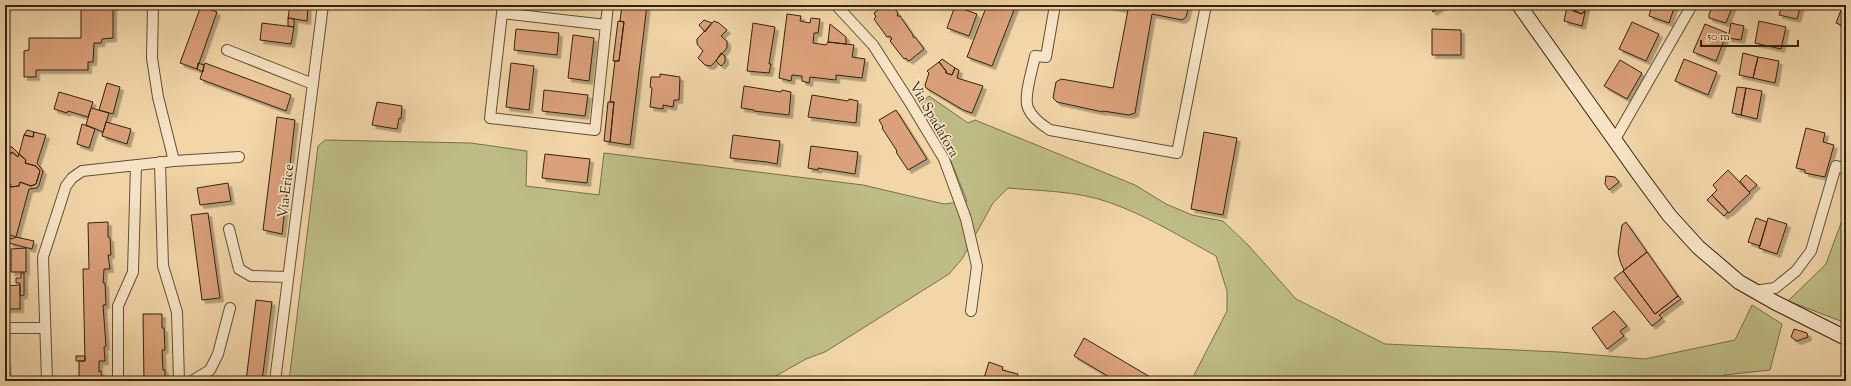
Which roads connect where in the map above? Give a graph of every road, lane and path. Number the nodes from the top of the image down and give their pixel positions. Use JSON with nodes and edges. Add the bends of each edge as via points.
{"nodes":[{"id":1,"x":153,"y":5,"type":"edge"},
{"id":2,"x":323,"y":5,"type":"edge"},
{"id":3,"x":608,"y":5,"type":"edge"},
{"id":4,"x":836,"y":5,"type":"edge"},
{"id":5,"x":1055,"y":5,"type":"edge"},
{"id":6,"x":1206,"y":5,"type":"edge"},
{"id":7,"x":1518,"y":5,"type":"edge"},
{"id":8,"x":1692,"y":5,"type":"edge"},
{"id":9,"x":502,"y":9,"type":"edge"},
{"id":10,"x":606,"y":25,"type":"junction"},
{"id":11,"x":227,"y":50,"type":"dead end"},
{"id":12,"x":313,"y":84,"type":"junction"},
{"id":13,"x":1614,"y":141,"type":"junction"},
{"id":14,"x":239,"y":157,"type":"dead end"},
{"id":15,"x":174,"y":161,"type":"junction"},
{"id":16,"x":160,"y":162,"type":"junction"},
{"id":17,"x":136,"y":165,"type":"junction"},
{"id":18,"x":1846,"y":169,"type":"edge"},
{"id":19,"x":229,"y":229,"type":"dead end"},
{"id":20,"x":288,"y":277,"type":"junction"},
{"id":21,"x":1756,"y":291,"type":"junction"},
{"id":22,"x":230,"y":308,"type":"dead end"},
{"id":23,"x":971,"y":311,"type":"dead end"},
{"id":24,"x":5,"y":328,"type":"edge"},
{"id":25,"x":45,"y":328,"type":"junction"},
{"id":26,"x":1846,"y":338,"type":"edge"},
{"id":27,"x":47,"y":381,"type":"edge"},
{"id":28,"x":118,"y":381,"type":"edge"},
{"id":29,"x":179,"y":381,"type":"edge"},
{"id":30,"x":192,"y":381,"type":"edge"},
{"id":31,"x":275,"y":381,"type":"edge"}],
"edges":[{"from":1,"to":15,"type":"street","via":[[152,58],[158,97]]},
{"from":2,"to":12,"type":"street","name":"Via Erice"},
{"from":3,"to":10,"type":"street"},
{"from":4,"to":23,"type":"street","name":"Via Spadafora","via":[[873,45],[944,158],[966,219],[977,266]]},
{"from":5,"to":6,"type":"street","via":[[1046,57],[1035,56],[1026,98],[1028,108],[1038,122],[1050,130],[1177,152]]},
{"from":7,"to":13,"type":"main road"},
{"from":8,"to":13,"type":"street"},
{"from":9,"to":10,"type":"street"},
{"from":9,"to":10,"type":"street","via":[[490,118],[594,130]]},
{"from":11,"to":12,"type":"street"},
{"from":12,"to":20,"type":"street","name":"Via Erice"},
{"from":13,"to":21,"type":"main road","via":[[1669,215],[1698,247],[1739,282]]},
{"from":14,"to":15,"type":"street"},
{"from":15,"to":16,"type":"street"},
{"from":16,"to":17,"type":"street"},
{"from":16,"to":29,"type":"street","via":[[163,266],[177,312]]},
{"from":17,"to":25,"type":"street","via":[[82,171],[66,186],[43,257]]},
{"from":17,"to":28,"type":"street","via":[[133,272],[118,306]]},
{"from":18,"to":21,"type":"street","via":[[1836,166],[1811,251],[1796,271],[1775,288]]},
{"from":19,"to":20,"type":"street","via":[[239,269],[251,276]]},
{"from":20,"to":31,"type":"street","name":"Via Erice"},
{"from":21,"to":26,"type":"main road"},
{"from":22,"to":30,"type":"street","via":[[218,354],[210,370]]},
{"from":24,"to":25,"type":"street"},
{"from":25,"to":27,"type":"street"}]}
